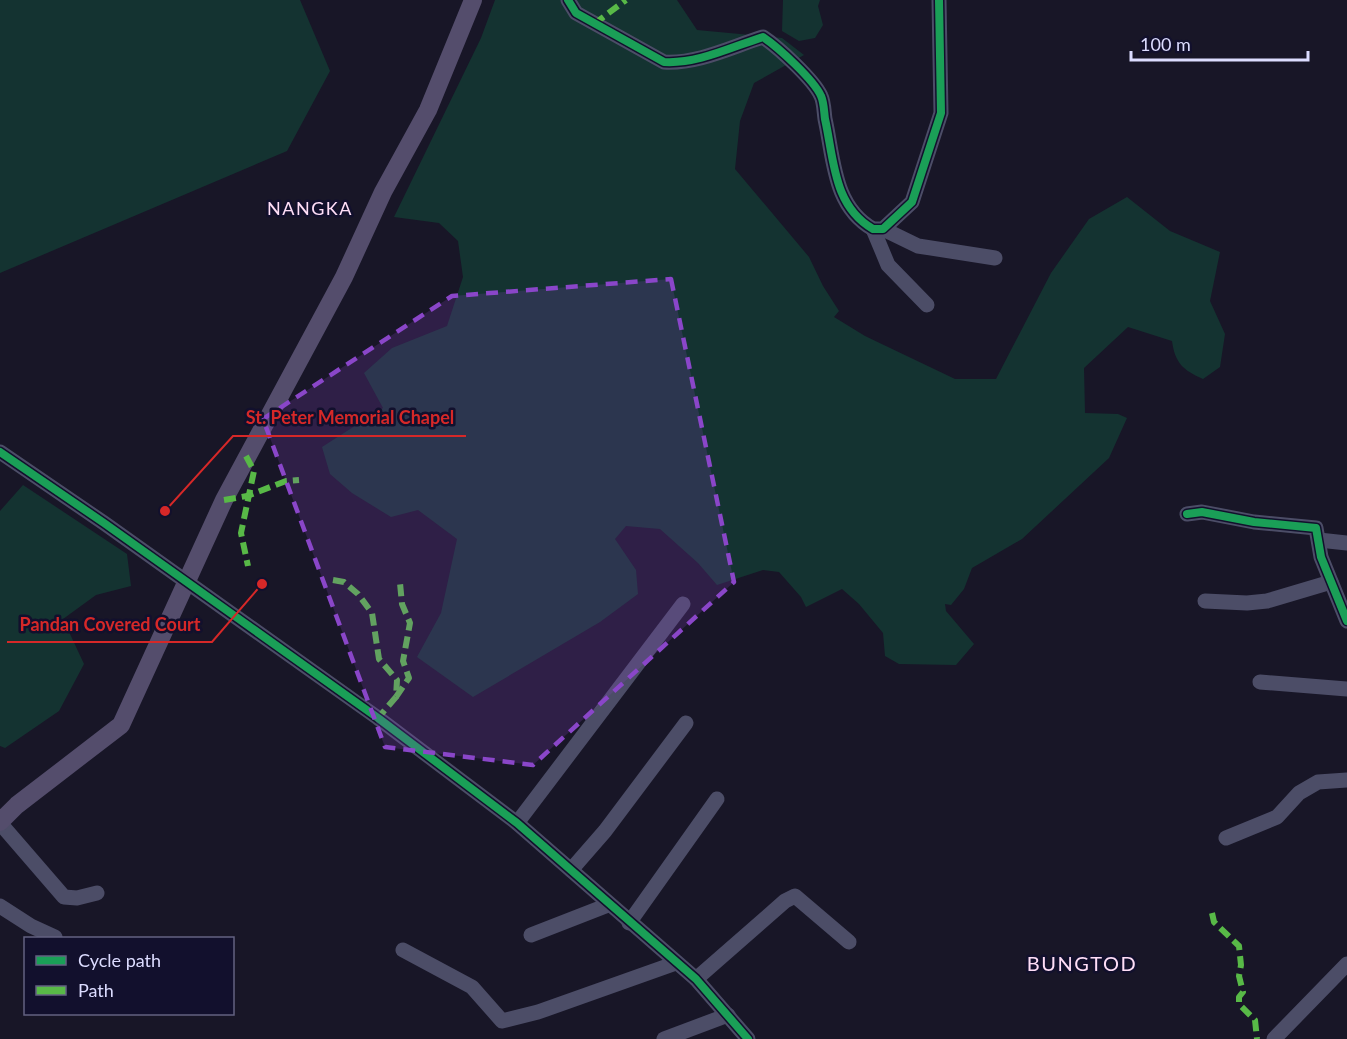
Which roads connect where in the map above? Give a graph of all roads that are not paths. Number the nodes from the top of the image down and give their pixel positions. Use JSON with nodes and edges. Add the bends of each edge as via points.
{"nodes":[{"id":1,"x":473,"y":0,"type":"edge"},
{"id":2,"x":568,"y":0,"type":"edge"},
{"id":3,"x":939,"y":0,"type":"edge"},
{"id":4,"x":878,"y":230,"type":"junction"},
{"id":5,"x":995,"y":258,"type":"dead end"},
{"id":6,"x":927,"y":305,"type":"dead end"},
{"id":7,"x":0,"y":452,"type":"edge"},
{"id":8,"x":1187,"y":514,"type":"dead end"},
{"id":9,"x":1319,"y":540,"type":"junction"},
{"id":10,"x":1347,"y":543,"type":"edge"},
{"id":11,"x":1331,"y":582,"type":"junction"},
{"id":12,"x":186,"y":584,"type":"junction"},
{"id":13,"x":1204,"y":600,"type":"dead end"},
{"id":14,"x":683,"y":604,"type":"dead end"},
{"id":15,"x":1347,"y":621,"type":"edge"},
{"id":16,"x":1260,"y":682,"type":"dead end"},
{"id":17,"x":1347,"y":689,"type":"edge"},
{"id":18,"x":686,"y":723,"type":"dead end"},
{"id":19,"x":1347,"y":780,"type":"edge"},
{"id":20,"x":717,"y":799,"type":"dead end"},
{"id":21,"x":0,"y":823,"type":"edge"},
{"id":22,"x":517,"y":824,"type":"junction"},
{"id":23,"x":1226,"y":838,"type":"dead end"},
{"id":24,"x":571,"y":870,"type":"junction"},
{"id":25,"x":97,"y":893,"type":"dead end"},
{"id":26,"x":608,"y":905,"type":"junction"},
{"id":27,"x":0,"y":906,"type":"edge"},
{"id":28,"x":629,"y":923,"type":"junction"},
{"id":29,"x":531,"y":935,"type":"dead end"},
{"id":30,"x":55,"y":937,"type":"dead end"},
{"id":31,"x":849,"y":942,"type":"dead end"},
{"id":32,"x":403,"y":950,"type":"dead end"},
{"id":33,"x":676,"y":963,"type":"junction"},
{"id":34,"x":1347,"y":964,"type":"edge"},
{"id":35,"x":696,"y":979,"type":"junction"},
{"id":36,"x":728,"y":1015,"type":"junction"},
{"id":37,"x":664,"y":1039,"type":"edge"},
{"id":38,"x":748,"y":1039,"type":"edge"},
{"id":39,"x":1274,"y":1039,"type":"edge"}],
"edges":[{"from":1,"to":12,"type":"main road","via":[[428,110],[383,192],[344,277],[232,482]]},
{"from":2,"to":4,"type":"street","via":[[576,13],[664,62],[680,63],[763,37],[774,44],[821,96],[835,179],[845,202]]},
{"from":3,"to":4,"type":"street","via":[[941,112],[912,202]]},
{"from":4,"to":5,"type":"street","via":[[918,246]]},
{"from":4,"to":6,"type":"street","via":[[888,265]]},
{"from":7,"to":12,"type":"street"},
{"from":8,"to":9,"type":"street","via":[[1202,512],[1316,528]]},
{"from":9,"to":10,"type":"street"},
{"from":9,"to":11,"type":"street"},
{"from":11,"to":13,"type":"street","via":[[1247,603]]},
{"from":11,"to":15,"type":"street"},
{"from":12,"to":21,"type":"main road","via":[[121,725]]},
{"from":12,"to":22,"type":"street","via":[[378,718]]},
{"from":14,"to":22,"type":"street"},
{"from":16,"to":17,"type":"street"},
{"from":18,"to":24,"type":"street"},
{"from":19,"to":23,"type":"street","via":[[1318,782],[1299,794],[1277,817]]},
{"from":20,"to":28,"type":"street"},
{"from":21,"to":25,"type":"street","via":[[64,897]]},
{"from":22,"to":24,"type":"street"},
{"from":24,"to":26,"type":"street"},
{"from":26,"to":28,"type":"street"},
{"from":26,"to":29,"type":"street"},
{"from":27,"to":30,"type":"street"},
{"from":28,"to":33,"type":"street"},
{"from":31,"to":35,"type":"street","via":[[795,896]]},
{"from":32,"to":33,"type":"street","via":[[472,987],[502,1021]]},
{"from":33,"to":35,"type":"street"},
{"from":34,"to":39,"type":"street"},
{"from":35,"to":36,"type":"street"},
{"from":36,"to":37,"type":"street"},
{"from":36,"to":38,"type":"street"}]}
